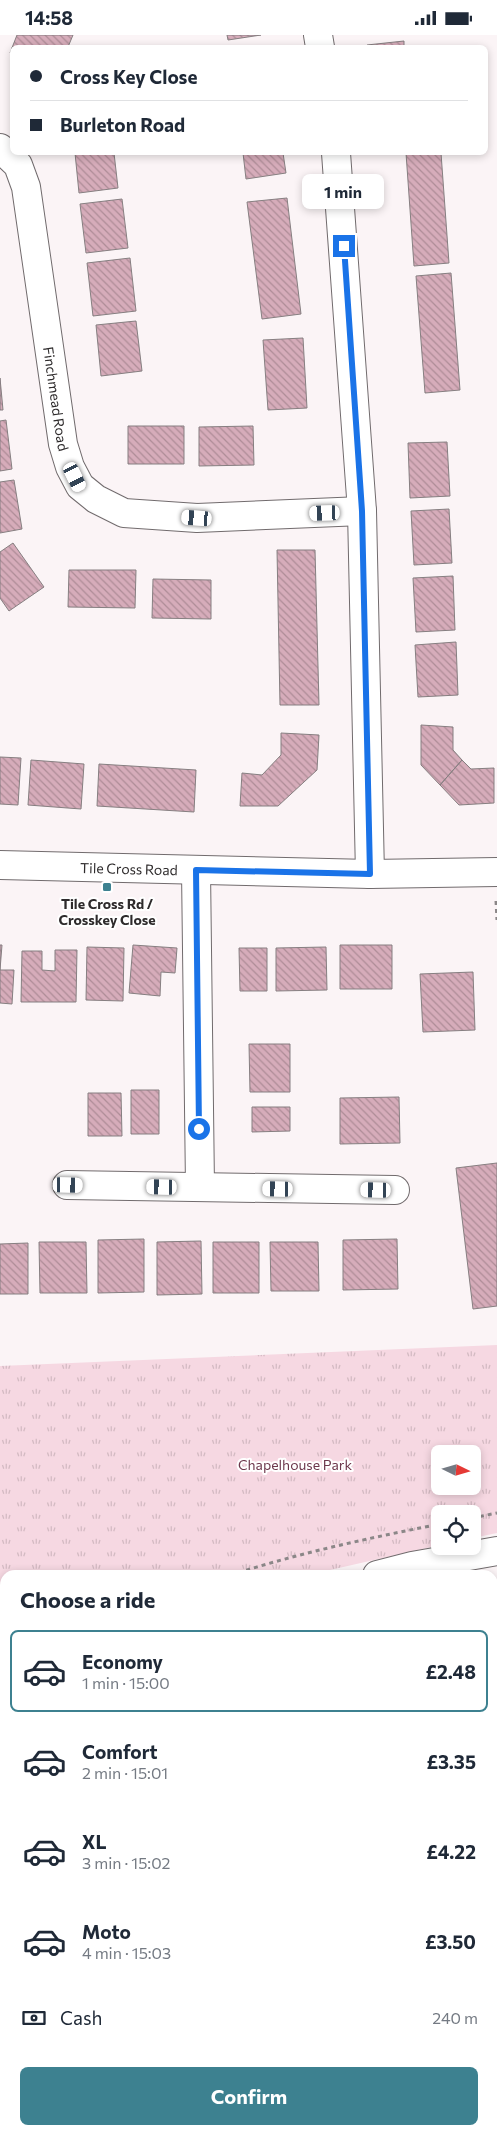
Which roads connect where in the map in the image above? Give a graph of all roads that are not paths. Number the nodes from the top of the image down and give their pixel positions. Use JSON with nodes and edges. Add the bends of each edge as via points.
{"nodes":[{"id":1,"x":0,"y":149,"type":"edge"},
{"id":2,"x":336,"y":155,"type":"edge"},
{"id":3,"x":362,"y":511,"type":"junction"},
{"id":4,"x":0,"y":865,"type":"edge"},
{"id":5,"x":196,"y":870,"type":"junction"},
{"id":6,"x":497,"y":872,"type":"edge"},
{"id":7,"x":370,"y":874,"type":"junction"},
{"id":8,"x":68,"y":1185,"type":"dead end"},
{"id":9,"x":200,"y":1187,"type":"junction"},
{"id":10,"x":396,"y":1190,"type":"dead end"},
{"id":11,"x":497,"y":1551,"type":"edge"},
{"id":12,"x":397,"y":1570,"type":"edge"}],
"edges":[{"from":1,"to":3,"type":"street","name":"Finchmead Road","via":[[18,165],[26,187],[63,443],[80,487],[124,513],[197,518]]},
{"from":2,"to":3,"type":"street"},
{"from":3,"to":7,"type":"street"},
{"from":4,"to":5,"type":"street","name":"Tile Cross Road"},
{"from":5,"to":7,"type":"street","name":"Tile Cross Road"},
{"from":5,"to":9,"type":"street"},
{"from":6,"to":7,"type":"street","name":"Tile Cross Road"},
{"from":8,"to":9,"type":"street"},
{"from":9,"to":10,"type":"street"},
{"from":11,"to":12,"type":"street"}]}
